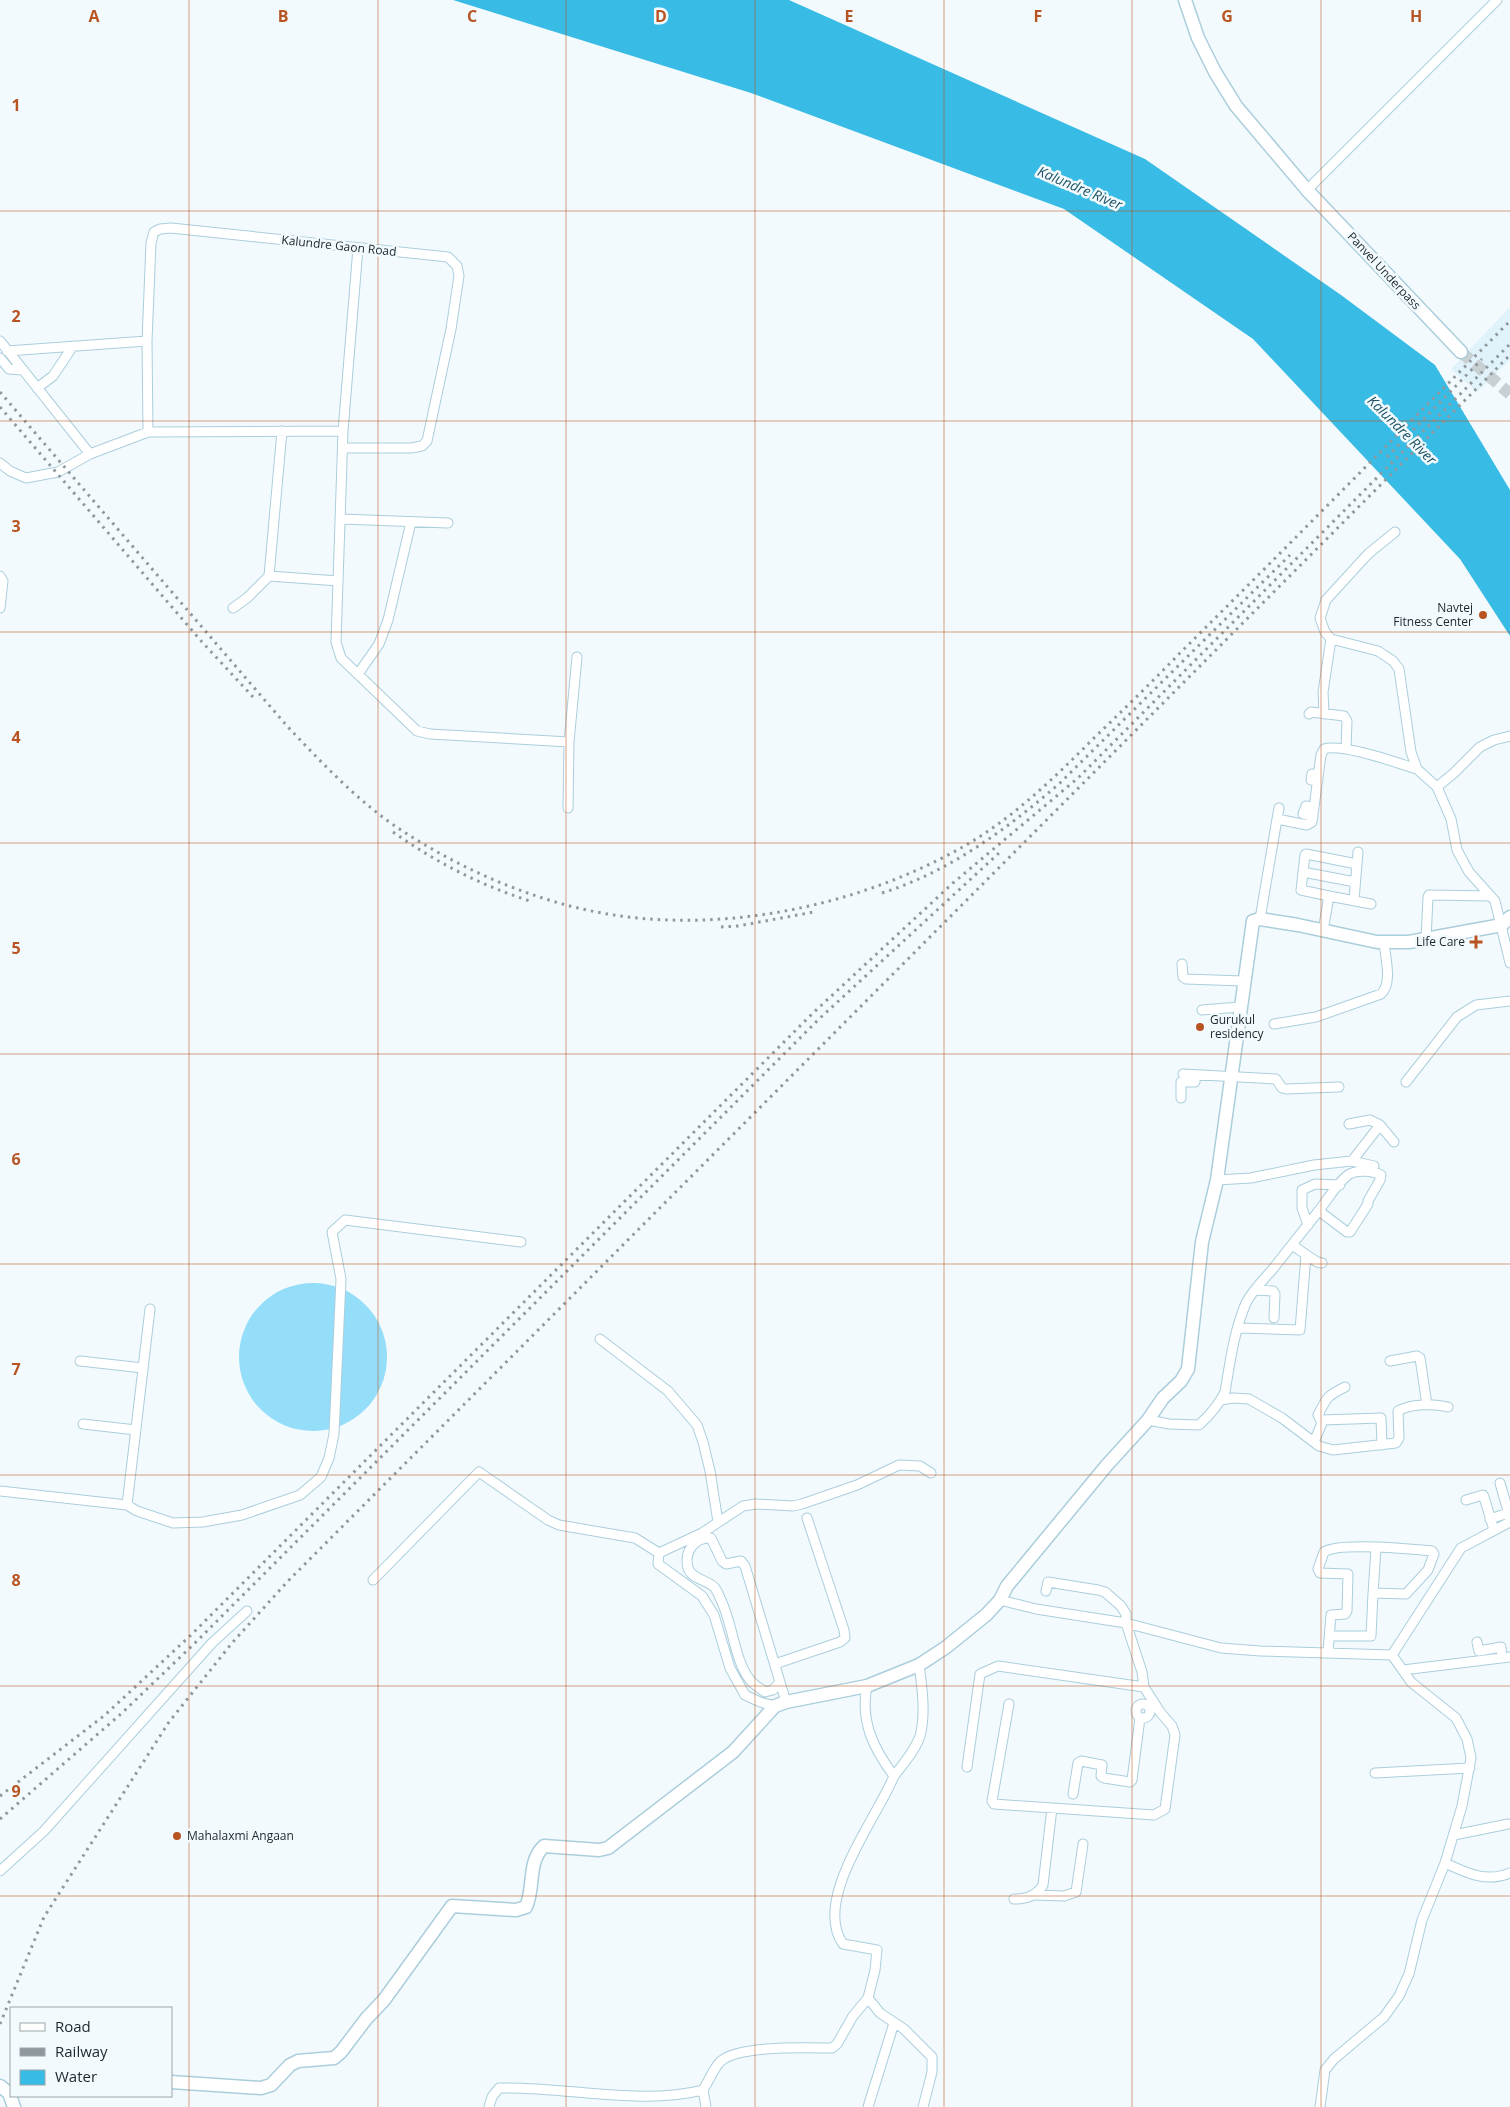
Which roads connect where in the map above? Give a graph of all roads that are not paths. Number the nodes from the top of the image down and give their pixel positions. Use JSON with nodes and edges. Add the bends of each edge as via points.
{"nodes":[{"id":1,"x":1185,"y":0,"type":"edge"},
{"id":2,"x":1497,"y":0,"type":"edge"},
{"id":3,"x":1307,"y":190,"type":"junction"},
{"id":4,"x":358,"y":248,"type":"junction"},
{"id":5,"x":0,"y":341,"type":"edge"},
{"id":6,"x":147,"y":341,"type":"junction"},
{"id":7,"x":73,"y":346,"type":"junction"},
{"id":8,"x":1461,"y":352,"type":"tunnel mouth"},
{"id":9,"x":3,"y":354,"type":"edge"},
{"id":10,"x":37,"y":388,"type":"junction"},
{"id":11,"x":282,"y":431,"type":"junction"},
{"id":12,"x":344,"y":431,"type":"junction"},
{"id":13,"x":148,"y":432,"type":"junction"},
{"id":14,"x":344,"y":448,"type":"junction"},
{"id":15,"x":90,"y":454,"type":"junction"},
{"id":16,"x":0,"y":463,"type":"edge"},
{"id":17,"x":341,"y":519,"type":"junction"},
{"id":18,"x":411,"y":522,"type":"junction"},
{"id":19,"x":448,"y":523,"type":"dead end"},
{"id":20,"x":1395,"y":532,"type":"dead end"},
{"id":21,"x":0,"y":576,"type":"edge"},
{"id":22,"x":269,"y":576,"type":"junction"},
{"id":23,"x":338,"y":581,"type":"junction"},
{"id":24,"x":0,"y":608,"type":"edge"},
{"id":25,"x":233,"y":608,"type":"dead end"},
{"id":26,"x":1331,"y":639,"type":"junction"},
{"id":27,"x":577,"y":658,"type":"dead end"},
{"id":28,"x":358,"y":674,"type":"junction"},
{"id":29,"x":1309,"y":714,"type":"dead end"},
{"id":30,"x":1324,"y":714,"type":"junction"},
{"id":31,"x":1510,"y":736,"type":"edge"},
{"id":32,"x":569,"y":742,"type":"junction"},
{"id":33,"x":1346,"y":749,"type":"junction"},
{"id":34,"x":1417,"y":769,"type":"junction"},
{"id":35,"x":1437,"y":787,"type":"junction"},
{"id":36,"x":568,"y":808,"type":"dead end"},
{"id":37,"x":1279,"y":808,"type":"dead end"},
{"id":38,"x":1277,"y":819,"type":"junction"},
{"id":39,"x":1358,"y":852,"type":"dead end"},
{"id":40,"x":1357,"y":864,"type":"junction"},
{"id":41,"x":1303,"y":872,"type":"junction"},
{"id":42,"x":1355,"y":882,"type":"junction"},
{"id":43,"x":1328,"y":896,"type":"junction"},
{"id":44,"x":1490,"y":896,"type":"junction"},
{"id":45,"x":1354,"y":900,"type":"junction"},
{"id":46,"x":1372,"y":904,"type":"dead end"},
{"id":47,"x":1260,"y":919,"type":"junction"},
{"id":48,"x":1506,"y":921,"type":"edge"},
{"id":49,"x":1323,"y":930,"type":"junction"},
{"id":50,"x":1426,"y":940,"type":"junction"},
{"id":51,"x":1384,"y":942,"type":"junction"},
{"id":52,"x":1510,"y":963,"type":"edge"},
{"id":53,"x":1182,"y":964,"type":"dead end"},
{"id":54,"x":1244,"y":981,"type":"junction"},
{"id":55,"x":1510,"y":1001,"type":"edge"},
{"id":56,"x":1240,"y":1007,"type":"junction"},
{"id":57,"x":1202,"y":1010,"type":"dead end"},
{"id":58,"x":1274,"y":1024,"type":"dead end"},
{"id":59,"x":1230,"y":1077,"type":"junction"},
{"id":60,"x":1406,"y":1082,"type":"dead end"},
{"id":61,"x":1339,"y":1087,"type":"dead end"},
{"id":62,"x":1181,"y":1098,"type":"dead end"},
{"id":63,"x":1349,"y":1124,"type":"dead end"},
{"id":64,"x":1380,"y":1125,"type":"junction"},
{"id":65,"x":1394,"y":1142,"type":"dead end"},
{"id":66,"x":1352,"y":1161,"type":"junction"},
{"id":67,"x":1374,"y":1166,"type":"dead end"},
{"id":68,"x":1217,"y":1180,"type":"junction"},
{"id":69,"x":1340,"y":1185,"type":"junction"},
{"id":70,"x":1319,"y":1212,"type":"junction"},
{"id":71,"x":1308,"y":1226,"type":"junction"},
{"id":72,"x":521,"y":1242,"type":"dead end"},
{"id":73,"x":1292,"y":1245,"type":"junction"},
{"id":74,"x":1306,"y":1255,"type":"junction"},
{"id":75,"x":1322,"y":1263,"type":"dead end"},
{"id":76,"x":1256,"y":1290,"type":"junction"},
{"id":77,"x":150,"y":1308,"type":"dead end"},
{"id":78,"x":1274,"y":1318,"type":"dead end"},
{"id":79,"x":1239,"y":1328,"type":"junction"},
{"id":80,"x":600,"y":1339,"type":"dead end"},
{"id":81,"x":80,"y":1361,"type":"dead end"},
{"id":82,"x":1390,"y":1361,"type":"dead end"},
{"id":83,"x":143,"y":1368,"type":"junction"},
{"id":84,"x":1345,"y":1387,"type":"dead end"},
{"id":85,"x":1221,"y":1400,"type":"junction"},
{"id":86,"x":1427,"y":1405,"type":"junction"},
{"id":87,"x":1448,"y":1407,"type":"dead end"},
{"id":88,"x":1148,"y":1420,"type":"junction"},
{"id":89,"x":1322,"y":1420,"type":"junction"},
{"id":90,"x":83,"y":1424,"type":"dead end"},
{"id":91,"x":136,"y":1430,"type":"junction"},
{"id":92,"x":1314,"y":1442,"type":"junction"},
{"id":93,"x":1382,"y":1445,"type":"junction"},
{"id":94,"x":931,"y":1473,"type":"dead end"},
{"id":95,"x":1500,"y":1482,"type":"dead end"},
{"id":96,"x":0,"y":1491,"type":"edge"},
{"id":97,"x":1466,"y":1500,"type":"dead end"},
{"id":98,"x":127,"y":1505,"type":"junction"},
{"id":99,"x":807,"y":1518,"type":"dead end"},
{"id":100,"x":1510,"y":1518,"type":"edge"},
{"id":101,"x":1490,"y":1519,"type":"junction"},
{"id":102,"x":718,"y":1522,"type":"junction"},
{"id":103,"x":1494,"y":1530,"type":"junction"},
{"id":104,"x":1376,"y":1548,"type":"junction"},
{"id":105,"x":659,"y":1553,"type":"junction"},
{"id":106,"x":373,"y":1580,"type":"dead end"},
{"id":107,"x":1046,"y":1592,"type":"dead end"},
{"id":108,"x":1373,"y":1594,"type":"junction"},
{"id":109,"x":1000,"y":1600,"type":"junction"},
{"id":110,"x":247,"y":1611,"type":"dead end"},
{"id":111,"x":1126,"y":1623,"type":"junction"},
{"id":112,"x":1330,"y":1636,"type":"junction"},
{"id":113,"x":1371,"y":1636,"type":"junction"},
{"id":114,"x":1477,"y":1642,"type":"dead end"},
{"id":115,"x":1505,"y":1646,"type":"edge"},
{"id":116,"x":1328,"y":1652,"type":"junction"},
{"id":117,"x":1369,"y":1654,"type":"junction"},
{"id":118,"x":1392,"y":1655,"type":"junction"},
{"id":119,"x":1506,"y":1657,"type":"edge"},
{"id":120,"x":775,"y":1664,"type":"junction"},
{"id":121,"x":920,"y":1665,"type":"junction"},
{"id":122,"x":1403,"y":1670,"type":"junction"},
{"id":123,"x":780,"y":1682,"type":"junction"},
{"id":124,"x":867,"y":1686,"type":"junction"},
{"id":125,"x":1146,"y":1690,"type":"junction"},
{"id":126,"x":781,"y":1704,"type":"junction"},
{"id":127,"x":1009,"y":1704,"type":"dead end"},
{"id":128,"x":967,"y":1767,"type":"dead end"},
{"id":129,"x":1470,"y":1768,"type":"junction"},
{"id":130,"x":1374,"y":1773,"type":"dead end"},
{"id":131,"x":894,"y":1776,"type":"junction"},
{"id":132,"x":1073,"y":1794,"type":"dead end"},
{"id":133,"x":1052,"y":1808,"type":"junction"},
{"id":134,"x":1508,"y":1824,"type":"dead end"},
{"id":135,"x":1454,"y":1835,"type":"junction"},
{"id":136,"x":1083,"y":1844,"type":"dead end"},
{"id":137,"x":1445,"y":1863,"type":"junction"},
{"id":138,"x":0,"y":1871,"type":"edge"},
{"id":139,"x":1510,"y":1873,"type":"edge"},
{"id":140,"x":1035,"y":1895,"type":"junction"},
{"id":141,"x":1014,"y":1899,"type":"dead end"},
{"id":142,"x":868,"y":1998,"type":"junction"},
{"id":143,"x":894,"y":2023,"type":"junction"},
{"id":144,"x":172,"y":2082,"type":"edge"},
{"id":145,"x":703,"y":2090,"type":"junction"},
{"id":146,"x":7,"y":2091,"type":"edge"},
{"id":147,"x":14,"y":2107,"type":"edge"},
{"id":148,"x":489,"y":2107,"type":"edge"},
{"id":149,"x":706,"y":2107,"type":"edge"},
{"id":150,"x":868,"y":2107,"type":"edge"},
{"id":151,"x":923,"y":2107,"type":"edge"},
{"id":152,"x":1320,"y":2107,"type":"edge"}],
"edges":[{"from":1,"to":3,"type":"street","name":"Panvel Underpass","via":[[1198,38],[1236,106]]},
{"from":2,"to":3,"type":"street"},
{"from":3,"to":8,"type":"street","name":"Panvel Underpass"},
{"from":4,"to":6,"type":"street","name":"Kalundre Gaon Road","via":[[160,229],[154,232],[151,243]]},
{"from":4,"to":12,"type":"street"},
{"from":4,"to":14,"type":"street","name":"Kalundre Gaon Road","via":[[448,257],[457,266],[459,276],[427,441],[422,446],[411,448]]},
{"from":5,"to":9,"type":"street"},
{"from":6,"to":7,"type":"street"},
{"from":6,"to":13,"type":"street","name":"Kalundre Gaon Road"},
{"from":7,"to":9,"type":"street"},
{"from":7,"to":10,"type":"street","via":[[53,376]]},
{"from":9,"to":10,"type":"street"},
{"from":10,"to":15,"type":"street"},
{"from":11,"to":12,"type":"street"},
{"from":11,"to":13,"type":"street"},
{"from":11,"to":22,"type":"street"},
{"from":12,"to":14,"type":"street"},
{"from":13,"to":15,"type":"street"},
{"from":14,"to":17,"type":"street"},
{"from":15,"to":16,"type":"street","via":[[58,472],[26,478]]},
{"from":17,"to":18,"type":"street"},
{"from":17,"to":23,"type":"street"},
{"from":18,"to":19,"type":"street"},
{"from":18,"to":28,"type":"street","via":[[388,620],[379,644]]},
{"from":20,"to":26,"type":"street","via":[[1368,554],[1326,600],[1320,618]]},
{"from":21,"to":24,"type":"street","via":[[3,581]]},
{"from":22,"to":23,"type":"street"},
{"from":22,"to":25,"type":"street"},
{"from":23,"to":28,"type":"street","via":[[336,642],[341,658]]},
{"from":26,"to":30,"type":"street","via":[[1323,692]]},
{"from":26,"to":34,"type":"street","via":[[1378,651],[1399,669],[1411,752]]},
{"from":27,"to":32,"type":"street"},
{"from":28,"to":32,"type":"street","via":[[418,731]]},
{"from":29,"to":30,"type":"street"},
{"from":30,"to":33,"type":"street","via":[[1344,716],[1347,721]]},
{"from":31,"to":35,"type":"street","via":[[1480,748]]},
{"from":32,"to":36,"type":"street"},
{"from":33,"to":34,"type":"street"},
{"from":33,"to":38,"type":"street","via":[[1324,749],[1312,822]]},
{"from":34,"to":35,"type":"street"},
{"from":35,"to":44,"type":"street","via":[[1451,819],[1457,850],[1469,872]]},
{"from":37,"to":38,"type":"street"},
{"from":38,"to":47,"type":"street"},
{"from":39,"to":40,"type":"street"},
{"from":40,"to":41,"type":"street","via":[[1306,854]]},
{"from":40,"to":42,"type":"street"},
{"from":41,"to":42,"type":"street"},
{"from":41,"to":43,"type":"street","via":[[1301,890]]},
{"from":42,"to":45,"type":"street"},
{"from":43,"to":45,"type":"street"},
{"from":43,"to":49,"type":"street"},
{"from":44,"to":48,"type":"street"},
{"from":44,"to":50,"type":"street","via":[[1430,895]]},
{"from":45,"to":46,"type":"street"},
{"from":47,"to":49,"type":"street"},
{"from":47,"to":54,"type":"street","via":[[1253,920]]},
{"from":48,"to":50,"type":"street"},
{"from":48,"to":52,"type":"street"},
{"from":49,"to":51,"type":"street"},
{"from":50,"to":51,"type":"street"},
{"from":51,"to":58,"type":"street","via":[[1387,981],[1381,994],[1316,1017]]},
{"from":53,"to":54,"type":"street","via":[[1186,979]]},
{"from":54,"to":56,"type":"street"},
{"from":55,"to":60,"type":"street","via":[[1476,1005],[1457,1016]]},
{"from":56,"to":57,"type":"street"},
{"from":56,"to":59,"type":"street"},
{"from":59,"to":61,"type":"street","via":[[1276,1079],[1286,1089]]},
{"from":59,"to":62,"type":"street","via":[[1188,1077],[1181,1082]]},
{"from":59,"to":68,"type":"street"},
{"from":63,"to":64,"type":"street","via":[[1370,1120]]},
{"from":64,"to":65,"type":"street"},
{"from":64,"to":66,"type":"street"},
{"from":66,"to":67,"type":"street"},
{"from":66,"to":68,"type":"street","via":[[1251,1178]]},
{"from":68,"to":88,"type":"street","via":[[1202,1242],[1188,1369]]},
{"from":69,"to":70,"type":"street"},
{"from":69,"to":70,"type":"street","via":[[1354,1172],[1381,1175],[1350,1232]]},
{"from":69,"to":71,"type":"street","via":[[1315,1184],[1302,1190],[1302,1208]]},
{"from":70,"to":71,"type":"street"},
{"from":71,"to":73,"type":"street"},
{"from":72,"to":98,"type":"street","via":[[345,1220],[332,1232],[341,1279],[340,1318],[334,1434],[321,1477],[300,1495],[242,1515],[202,1522],[172,1523]]},
{"from":73,"to":74,"type":"street"},
{"from":73,"to":76,"type":"street"},
{"from":74,"to":75,"type":"street"},
{"from":74,"to":79,"type":"street","via":[[1300,1330]]},
{"from":76,"to":78,"type":"street","via":[[1275,1294]]},
{"from":76,"to":79,"type":"street","via":[[1246,1302]]},
{"from":77,"to":83,"type":"street"},
{"from":79,"to":85,"type":"street"},
{"from":80,"to":102,"type":"street","via":[[668,1391],[697,1425],[706,1452]]},
{"from":81,"to":83,"type":"street"},
{"from":82,"to":86,"type":"street","via":[[1420,1358]]},
{"from":83,"to":91,"type":"street"},
{"from":84,"to":89,"type":"street","via":[[1329,1395],[1318,1415]]},
{"from":85,"to":88,"type":"street","via":[[1199,1425]]},
{"from":85,"to":92,"type":"street","via":[[1249,1399]]},
{"from":86,"to":87,"type":"street"},
{"from":86,"to":93,"type":"street","via":[[1398,1411],[1399,1441]]},
{"from":88,"to":109,"type":"street","via":[[1007,1586]]},
{"from":89,"to":92,"type":"street"},
{"from":89,"to":93,"type":"street","via":[[1381,1418]]},
{"from":90,"to":91,"type":"street"},
{"from":91,"to":98,"type":"street"},
{"from":92,"to":93,"type":"street","via":[[1333,1450]]},
{"from":94,"to":102,"type":"street","via":[[920,1466],[899,1465],[857,1485],[802,1504],[743,1506]]},
{"from":95,"to":100,"type":"street"},
{"from":96,"to":98,"type":"street"},
{"from":97,"to":101,"type":"street","via":[[1483,1495]]},
{"from":99,"to":120,"type":"street","via":[[845,1638]]},
{"from":100,"to":101,"type":"street"},
{"from":100,"to":103,"type":"street"},
{"from":101,"to":103,"type":"street"},
{"from":102,"to":105,"type":"street"},
{"from":103,"to":118,"type":"street","via":[[1461,1548],[1417,1624]]},
{"from":104,"to":108,"type":"street"},
{"from":104,"to":108,"type":"street","via":[[1432,1551],[1434,1554],[1428,1570],[1406,1594]]},
{"from":104,"to":112,"type":"street","via":[[1336,1546],[1324,1552],[1318,1570],[1320,1573],[1348,1574],[1346,1611],[1332,1615]]},
{"from":105,"to":106,"type":"street","via":[[635,1538],[559,1525],[479,1472]]},
{"from":105,"to":126,"type":"street","via":[[658,1564],[702,1596],[714,1615],[730,1668],[745,1695],[760,1702]]},
{"from":107,"to":111,"type":"street","via":[[1048,1582],[1106,1592],[1122,1606]]},
{"from":108,"to":113,"type":"street"},
{"from":109,"to":111,"type":"street"},
{"from":109,"to":121,"type":"street","via":[[972,1626]]},
{"from":110,"to":138,"type":"street","via":[[212,1642],[44,1831]]},
{"from":111,"to":116,"type":"street","via":[[1221,1648],[1260,1652]]},
{"from":111,"to":125,"type":"street"},
{"from":112,"to":113,"type":"street"},
{"from":112,"to":116,"type":"street"},
{"from":113,"to":117,"type":"street"},
{"from":114,"to":115,"type":"street","via":[[1479,1651]]},
{"from":115,"to":119,"type":"street"},
{"from":116,"to":117,"type":"street"},
{"from":117,"to":118,"type":"street"},
{"from":118,"to":122,"type":"street"},
{"from":119,"to":122,"type":"street"},
{"from":120,"to":123,"type":"street"},
{"from":120,"to":123,"type":"street","via":[[741,1561],[722,1562],[711,1538],[692,1544],[687,1554],[688,1569],[715,1588],[726,1609],[742,1668],[751,1682],[765,1692],[773,1690]]},
{"from":121,"to":124,"type":"street"},
{"from":121,"to":131,"type":"street","via":[[923,1701],[920,1737]]},
{"from":122,"to":129,"type":"street","via":[[1411,1682],[1456,1718],[1467,1739]]},
{"from":123,"to":126,"type":"street"},
{"from":124,"to":126,"type":"street"},
{"from":124,"to":131,"type":"street","via":[[865,1723],[878,1752]]},
{"from":125,"to":128,"type":"street","via":[[998,1666],[983,1672],[980,1674]]},
{"from":125,"to":132,"type":"street","via":[[1145,1704],[1150,1713],[1140,1718],[1132,1780],[1104,1778],[1101,1776],[1102,1766],[1080,1761]]},
{"from":125,"to":133,"type":"street","via":[[1175,1735],[1165,1809],[1154,1815]]},
{"from":126,"to":144,"type":"street","via":[[733,1752],[608,1848],[544,1846],[534,1860],[526,1907],[516,1910],[452,1906],[384,2000],[334,2058],[298,2061],[271,2085],[261,2088]]},
{"from":127,"to":133,"type":"street","via":[[992,1801],[994,1804]]},
{"from":129,"to":130,"type":"street"},
{"from":129,"to":135,"type":"street"},
{"from":131,"to":142,"type":"street","via":[[851,1854],[835,1910],[837,1936],[843,1944],[877,1950]]},
{"from":133,"to":140,"type":"street","via":[[1043,1885]]},
{"from":134,"to":135,"type":"street"},
{"from":135,"to":137,"type":"street"},
{"from":136,"to":140,"type":"street","via":[[1076,1892],[1064,1896]]},
{"from":137,"to":139,"type":"street","via":[[1485,1878]]},
{"from":137,"to":152,"type":"street","via":[[1422,1920],[1409,1974],[1399,1996],[1384,2018],[1334,2059],[1326,2070]]},
{"from":140,"to":141,"type":"street"},
{"from":142,"to":143,"type":"street"},
{"from":142,"to":145,"type":"street","via":[[832,2048],[769,2049],[732,2054],[720,2062]]},
{"from":143,"to":150,"type":"street"},
{"from":143,"to":151,"type":"street","via":[[932,2057],[932,2072]]},
{"from":145,"to":148,"type":"street","via":[[682,2096],[650,2096],[499,2088]]},
{"from":145,"to":149,"type":"street"},
{"from":146,"to":147,"type":"street"}]}
